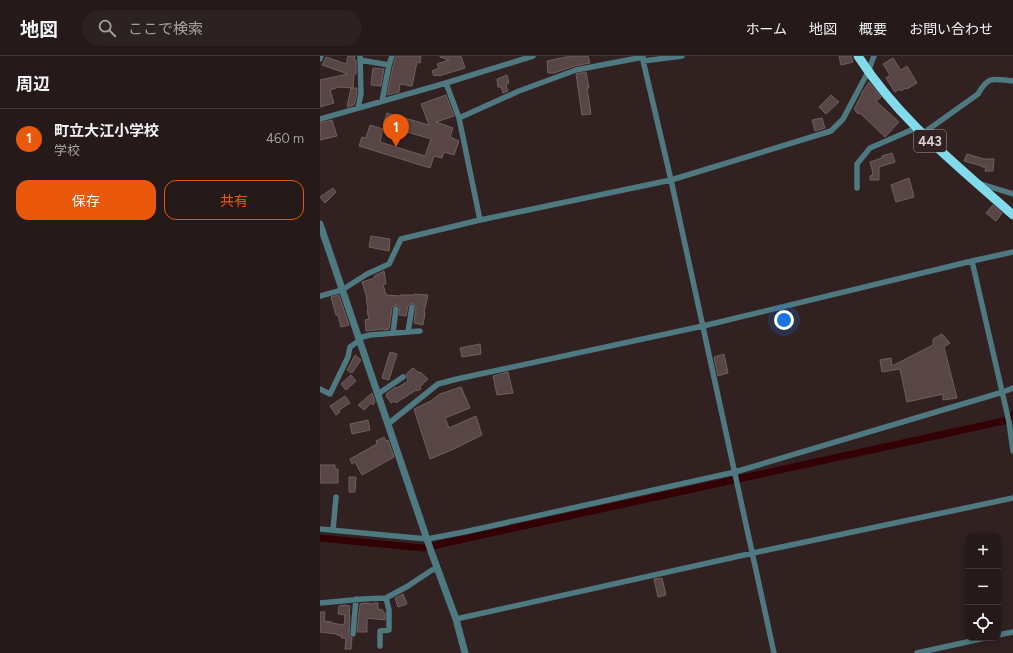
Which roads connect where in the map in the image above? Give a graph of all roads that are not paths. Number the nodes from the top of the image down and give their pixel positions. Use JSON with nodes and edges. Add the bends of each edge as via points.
{"nodes":[{"id":1,"x":392,"y":56,"type":"edge"},
{"id":2,"x":533,"y":56,"type":"edge"},
{"id":3,"x":682,"y":56,"type":"edge"},
{"id":4,"x":858,"y":56,"type":"edge"},
{"id":5,"x":874,"y":56,"type":"edge"},
{"id":6,"x":360,"y":58,"type":"edge"},
{"id":7,"x":643,"y":58,"type":"edge"},
{"id":8,"x":389,"y":65,"type":"junction"},
{"id":9,"x":868,"y":72,"type":"junction"},
{"id":10,"x":1013,"y":81,"type":"edge"},
{"id":11,"x":446,"y":83,"type":"junction"},
{"id":12,"x":382,"y":101,"type":"junction"},
{"id":13,"x":358,"y":108,"type":"junction"},
{"id":14,"x":459,"y":118,"type":"junction"},
{"id":15,"x":320,"y":119,"type":"edge"},
{"id":16,"x":919,"y":131,"type":"junction"},
{"id":17,"x":671,"y":180,"type":"junction"},
{"id":18,"x":978,"y":184,"type":"junction"},
{"id":19,"x":857,"y":188,"type":"dead end"},
{"id":20,"x":1013,"y":194,"type":"edge"},
{"id":21,"x":1013,"y":215,"type":"edge"},
{"id":22,"x":480,"y":220,"type":"junction"},
{"id":23,"x":320,"y":224,"type":"edge"},
{"id":24,"x":1013,"y":252,"type":"edge"},
{"id":25,"x":972,"y":261,"type":"junction"},
{"id":26,"x":342,"y":290,"type":"junction"},
{"id":27,"x":320,"y":296,"type":"edge"},
{"id":28,"x":412,"y":307,"type":"dead end"},
{"id":29,"x":396,"y":309,"type":"dead end"},
{"id":30,"x":703,"y":326,"type":"junction"},
{"id":31,"x":420,"y":331,"type":"dead end"},
{"id":32,"x":408,"y":332,"type":"junction"},
{"id":33,"x":393,"y":334,"type":"junction"},
{"id":34,"x":359,"y":339,"type":"junction"},
{"id":35,"x":403,"y":378,"type":"dead end"},
{"id":36,"x":1013,"y":388,"type":"edge"},
{"id":37,"x":320,"y":389,"type":"edge"},
{"id":38,"x":1003,"y":392,"type":"junction"},
{"id":39,"x":378,"y":394,"type":"junction"},
{"id":40,"x":388,"y":424,"type":"junction"},
{"id":41,"x":1013,"y":451,"type":"edge"},
{"id":42,"x":735,"y":472,"type":"junction"},
{"id":43,"x":336,"y":497,"type":"dead end"},
{"id":44,"x":1013,"y":498,"type":"edge"},
{"id":45,"x":320,"y":529,"type":"edge"},
{"id":46,"x":334,"y":530,"type":"junction"},
{"id":47,"x":427,"y":540,"type":"junction"},
{"id":48,"x":753,"y":552,"type":"junction"},
{"id":49,"x":437,"y":569,"type":"junction"},
{"id":50,"x":386,"y":598,"type":"junction"},
{"id":51,"x":356,"y":599,"type":"junction"},
{"id":52,"x":320,"y":603,"type":"edge"},
{"id":53,"x":456,"y":619,"type":"junction"},
{"id":54,"x":1013,"y":632,"type":"edge"},
{"id":55,"x":353,"y":634,"type":"dead end"},
{"id":56,"x":1001,"y":634,"type":"edge"},
{"id":57,"x":971,"y":641,"type":"edge"},
{"id":58,"x":380,"y":646,"type":"dead end"},
{"id":59,"x":465,"y":653,"type":"edge"},
{"id":60,"x":774,"y":653,"type":"edge"},
{"id":61,"x":917,"y":653,"type":"edge"}],
"edges":[{"from":1,"to":8,"type":"street"},
{"from":2,"to":11,"type":"street"},
{"from":3,"to":7,"type":"street"},
{"from":4,"to":9,"type":"highway","number":"443"},
{"from":5,"to":9,"type":"street"},
{"from":6,"to":8,"type":"street"},
{"from":6,"to":13,"type":"street","via":[[361,94]]},
{"from":7,"to":14,"type":"street","via":[[576,70],[519,90]]},
{"from":7,"to":17,"type":"street"},
{"from":8,"to":12,"type":"street"},
{"from":9,"to":16,"type":"highway","number":"443"},
{"from":9,"to":17,"type":"street","via":[[843,120],[831,131]]},
{"from":10,"to":16,"type":"street","via":[[988,80],[978,94]]},
{"from":11,"to":12,"type":"street"},
{"from":11,"to":14,"type":"street"},
{"from":12,"to":13,"type":"street"},
{"from":13,"to":15,"type":"street"},
{"from":14,"to":22,"type":"street"},
{"from":16,"to":18,"type":"highway","number":"443"},
{"from":16,"to":19,"type":"street","via":[[870,148],[857,164]]},
{"from":17,"to":22,"type":"street"},
{"from":17,"to":30,"type":"street"},
{"from":18,"to":20,"type":"street"},
{"from":18,"to":21,"type":"highway","number":"443"},
{"from":22,"to":26,"type":"street","via":[[401,239],[389,264]]},
{"from":23,"to":26,"type":"street"},
{"from":24,"to":25,"type":"street"},
{"from":25,"to":30,"type":"street"},
{"from":25,"to":38,"type":"street"},
{"from":26,"to":27,"type":"street"},
{"from":26,"to":34,"type":"street"},
{"from":28,"to":32,"type":"street"},
{"from":29,"to":33,"type":"street"},
{"from":30,"to":40,"type":"street","via":[[438,384]]},
{"from":30,"to":42,"type":"street"},
{"from":31,"to":32,"type":"street"},
{"from":32,"to":33,"type":"street"},
{"from":33,"to":34,"type":"street","via":[[370,335]]},
{"from":34,"to":37,"type":"street","via":[[350,347],[348,358],[330,394]]},
{"from":34,"to":39,"type":"street"},
{"from":35,"to":39,"type":"street"},
{"from":36,"to":38,"type":"street"},
{"from":38,"to":41,"type":"street"},
{"from":38,"to":42,"type":"street"},
{"from":39,"to":40,"type":"street"},
{"from":40,"to":47,"type":"street"},
{"from":42,"to":47,"type":"street"},
{"from":42,"to":48,"type":"street"},
{"from":43,"to":46,"type":"street"},
{"from":44,"to":48,"type":"street"},
{"from":45,"to":46,"type":"street"},
{"from":46,"to":47,"type":"street"},
{"from":47,"to":49,"type":"street"},
{"from":48,"to":53,"type":"street"},
{"from":48,"to":60,"type":"street"},
{"from":49,"to":50,"type":"street"},
{"from":49,"to":53,"type":"street"},
{"from":50,"to":51,"type":"street"},
{"from":50,"to":58,"type":"street","via":[[389,630],[380,631]]},
{"from":51,"to":52,"type":"street"},
{"from":51,"to":55,"type":"street"},
{"from":53,"to":59,"type":"street"},
{"from":54,"to":56,"type":"street"},
{"from":57,"to":61,"type":"street"}]}
